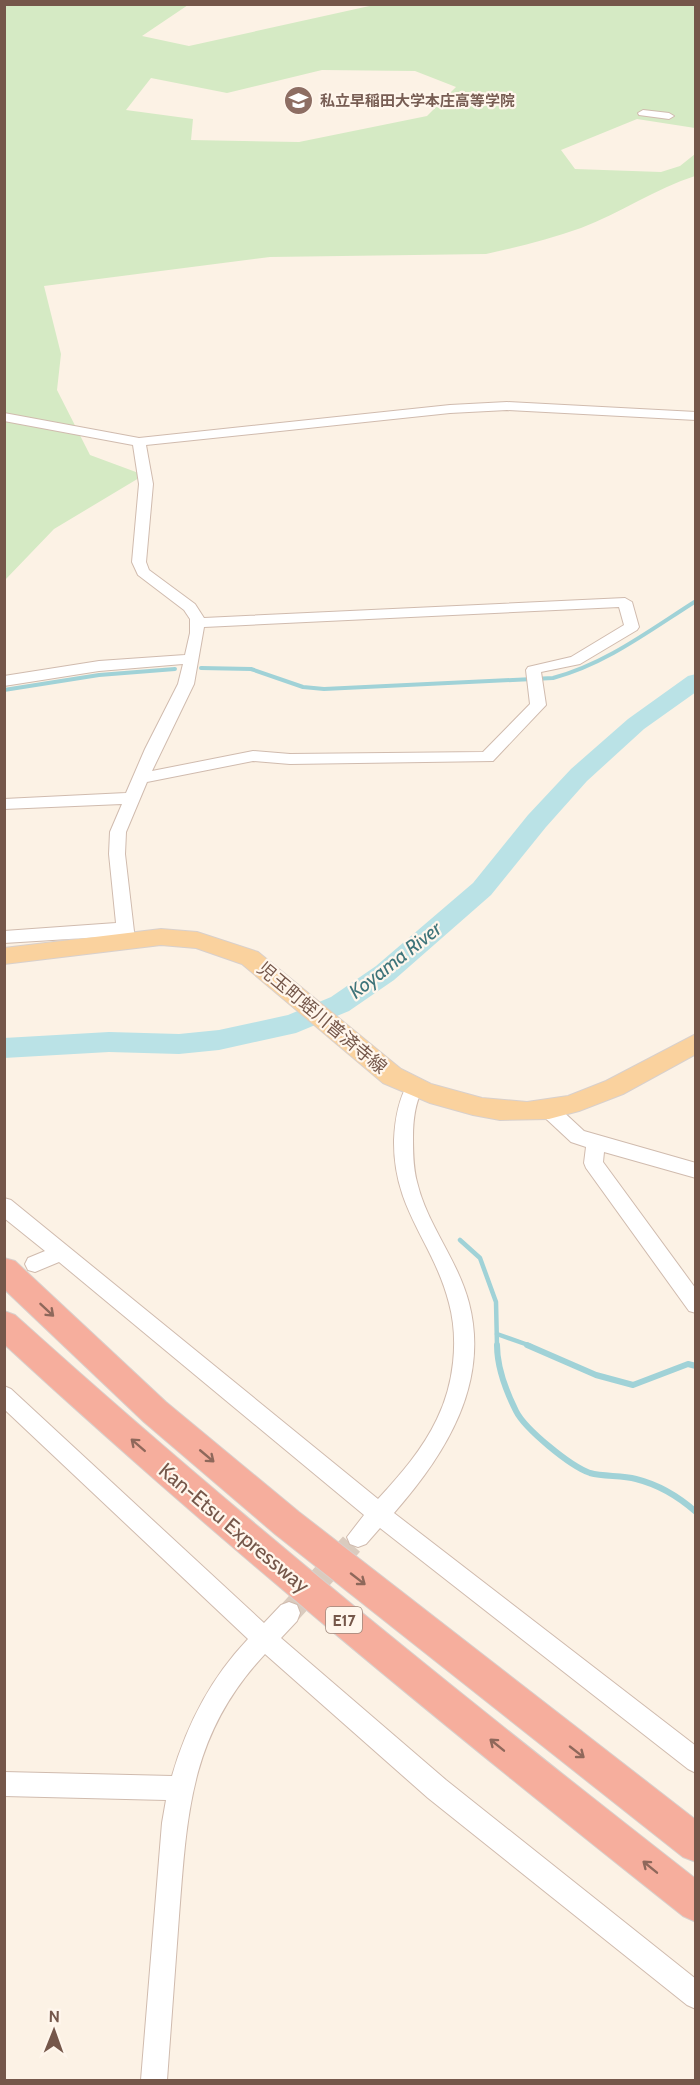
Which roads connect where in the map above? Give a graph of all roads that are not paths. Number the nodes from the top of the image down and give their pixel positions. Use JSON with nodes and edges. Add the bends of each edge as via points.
{"nodes":[{"id":1,"x":643,"y":113,"type":"dead end"},
{"id":2,"x":669,"y":116,"type":"dead end"},
{"id":3,"x":696,"y":416,"type":"edge"},
{"id":4,"x":4,"y":417,"type":"edge"},
{"id":5,"x":139,"y":442,"type":"junction"},
{"id":6,"x":197,"y":623,"type":"junction"},
{"id":7,"x":191,"y":659,"type":"junction"},
{"id":8,"x":4,"y":681,"type":"edge"},
{"id":9,"x":142,"y":777,"type":"junction"},
{"id":10,"x":131,"y":799,"type":"junction"},
{"id":11,"x":4,"y":804,"type":"edge"},
{"id":12,"x":125,"y":934,"type":"junction"},
{"id":13,"x":4,"y":937,"type":"edge"},
{"id":14,"x":4,"y":956,"type":"edge"},
{"id":15,"x":696,"y":1044,"type":"edge"},
{"id":16,"x":414,"y":1088,"type":"junction"},
{"id":17,"x":549,"y":1110,"type":"junction"},
{"id":18,"x":596,"y":1144,"type":"junction"},
{"id":19,"x":696,"y":1171,"type":"edge"},
{"id":20,"x":4,"y":1206,"type":"edge"},
{"id":21,"x":60,"y":1253,"type":"junction"},
{"id":22,"x":20,"y":1267,"type":"edge"},
{"id":23,"x":696,"y":1305,"type":"edge"},
{"id":24,"x":4,"y":1324,"type":"edge"},
{"id":25,"x":4,"y":1395,"type":"edge"},
{"id":26,"x":379,"y":1513,"type":"junction"},
{"id":27,"x":358,"y":1537,"type":"tunnel mouth"},
{"id":28,"x":289,"y":1613,"type":"tunnel mouth"},
{"id":29,"x":265,"y":1639,"type":"junction"},
{"id":30,"x":696,"y":1761,"type":"edge"},
{"id":31,"x":4,"y":1784,"type":"edge"},
{"id":32,"x":179,"y":1788,"type":"junction"},
{"id":33,"x":696,"y":1844,"type":"edge"},
{"id":34,"x":696,"y":1903,"type":"edge"},
{"id":35,"x":696,"y":1996,"type":"edge"},
{"id":36,"x":154,"y":2080,"type":"edge"}],
"edges":[{"from":1,"to":2,"type":"street"},
{"from":3,"to":5,"type":"street","via":[[507,406]]},
{"from":4,"to":5,"type":"street"},
{"from":5,"to":6,"type":"street","via":[[146,484],[139,562],[143,572],[190,607]]},
{"from":6,"to":7,"type":"street"},
{"from":6,"to":9,"type":"street","via":[[625,602],[632,627],[575,661],[535,668],[538,705],[487,757],[253,756]]},
{"from":7,"to":8,"type":"street","via":[[99,666]]},
{"from":7,"to":9,"type":"street","via":[[186,684]]},
{"from":9,"to":10,"type":"street"},
{"from":10,"to":11,"type":"street"},
{"from":10,"to":12,"type":"street","via":[[118,832],[117,854]]},
{"from":12,"to":13,"type":"street"},
{"from":12,"to":14,"type":"main road","name":"児玉町蛭川普済寺線"},
{"from":12,"to":16,"type":"main road","name":"児玉町蛭川普済寺線","via":[[197,940],[250,958],[382,1070]]},
{"from":15,"to":17,"type":"main road","name":"児玉町蛭川普済寺線","via":[[605,1090]]},
{"from":16,"to":17,"type":"main road","name":"児玉町蛭川普済寺線","via":[[487,1109]]},
{"from":16,"to":26,"type":"street","via":[[405,1118],[404,1173],[413,1206],[445,1266],[459,1303],[462,1371],[455,1402],[436,1442],[414,1475]]},
{"from":17,"to":18,"type":"street","via":[[578,1137]]},
{"from":18,"to":19,"type":"street"},
{"from":18,"to":23,"type":"street","via":[[593,1163]]},
{"from":20,"to":21,"type":"street"},
{"from":21,"to":22,"type":"street"},
{"from":21,"to":26,"type":"street"},
{"from":22,"to":33,"type":"highway","name":"Kan-Etsu Expressway","number":"E17","one_way":true,"via":[[155,1412],[287,1523]]},
{"from":34,"to":24,"type":"highway","name":"Kan-Etsu Expressway","number":"E17","one_way":true,"via":[[258,1550]]},
{"from":25,"to":29,"type":"street"},
{"from":26,"to":27,"type":"street"},
{"from":26,"to":30,"type":"street"},
{"from":28,"to":29,"type":"street"},
{"from":29,"to":32,"type":"street","via":[[215,1700],[195,1737]]},
{"from":29,"to":35,"type":"street","via":[[437,1789]]},
{"from":31,"to":32,"type":"street"},
{"from":32,"to":36,"type":"street"}]}
